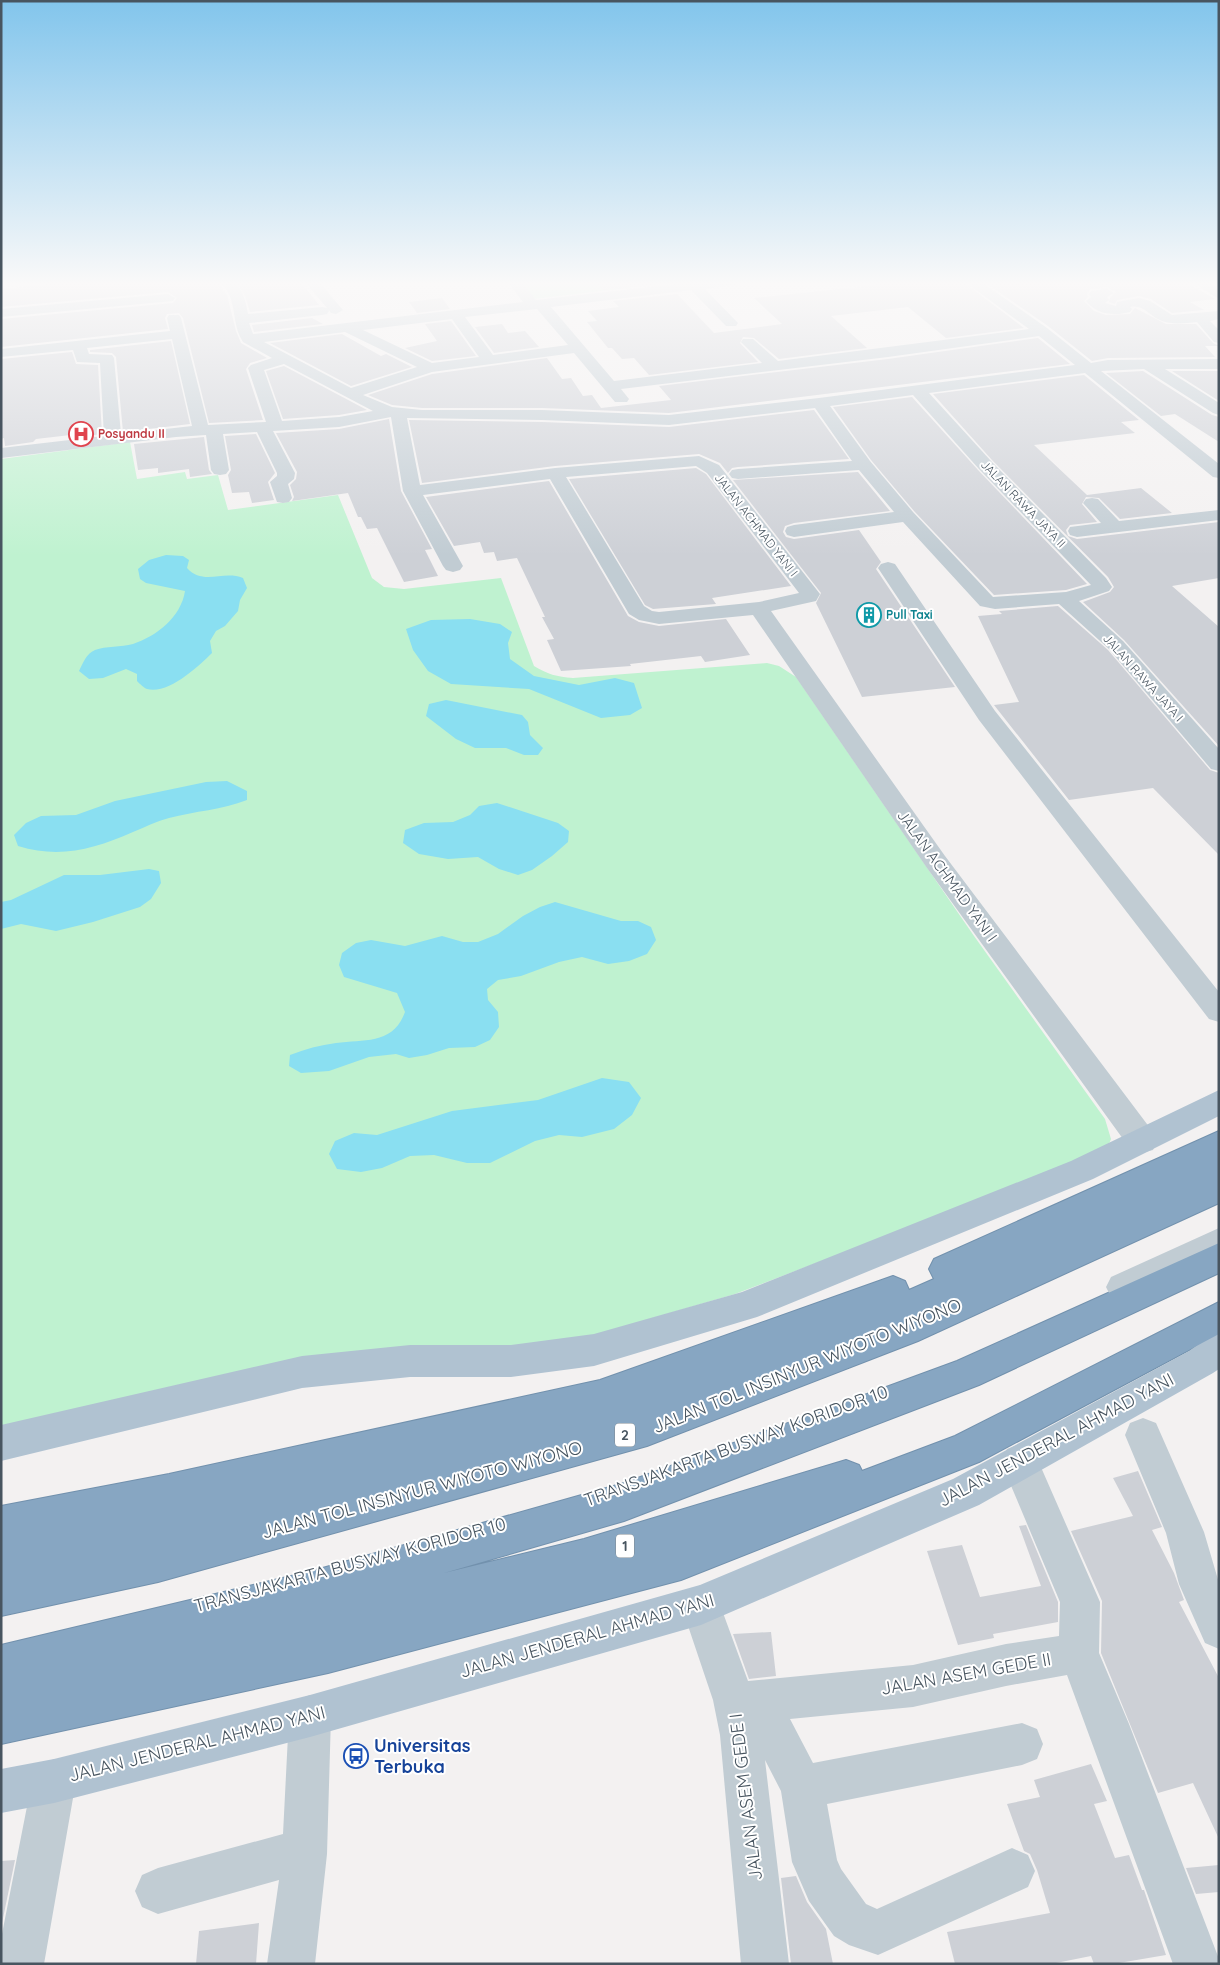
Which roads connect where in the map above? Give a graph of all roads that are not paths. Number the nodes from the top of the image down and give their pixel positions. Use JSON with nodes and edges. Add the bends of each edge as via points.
{"nodes":[{"id":1,"x":107,"y":373,"type":"edge"},
{"id":2,"x":190,"y":373,"type":"edge"},
{"id":3,"x":257,"y":373,"type":"edge"},
{"id":4,"x":310,"y":373,"type":"edge"},
{"id":5,"x":419,"y":373,"type":"edge"},
{"id":6,"x":469,"y":373,"type":"edge"},
{"id":7,"x":598,"y":373,"type":"edge"},
{"id":8,"x":725,"y":373,"type":"edge"},
{"id":9,"x":1031,"y":373,"type":"edge"},
{"id":10,"x":1094,"y":373,"type":"edge"},
{"id":11,"x":1160,"y":373,"type":"edge"},
{"id":12,"x":498,"y":374,"type":"dead end"},
{"id":13,"x":917,"y":382,"type":"junction"},
{"id":14,"x":609,"y":386,"type":"junction"},
{"id":15,"x":350,"y":394,"type":"junction"},
{"id":16,"x":819,"y":403,"type":"junction"},
{"id":17,"x":1219,"y":410,"type":"edge"},
{"id":18,"x":392,"y":412,"type":"junction"},
{"id":19,"x":638,"y":419,"type":"junction"},
{"id":20,"x":270,"y":427,"type":"junction"},
{"id":21,"x":208,"y":430,"type":"junction"},
{"id":22,"x":113,"y":439,"type":"junction"},
{"id":23,"x":1,"y":453,"type":"edge"},
{"id":24,"x":864,"y":465,"type":"junction"},
{"id":25,"x":220,"y":470,"type":"dead end"},
{"id":26,"x":1219,"y":473,"type":"edge"},
{"id":27,"x":554,"y":474,"type":"junction"},
{"id":28,"x":738,"y":474,"type":"dead end"},
{"id":29,"x":412,"y":490,"type":"junction"},
{"id":30,"x":284,"y":498,"type":"dead end"},
{"id":31,"x":1092,"y":504,"type":"dead end"},
{"id":32,"x":1219,"y":515,"type":"edge"},
{"id":33,"x":907,"y":516,"type":"junction"},
{"id":34,"x":1115,"y":527,"type":"junction"},
{"id":35,"x":794,"y":531,"type":"dead end"},
{"id":36,"x":1077,"y":531,"type":"dead end"},
{"id":37,"x":453,"y":566,"type":"dead end"},
{"id":38,"x":888,"y":568,"type":"dead end"},
{"id":39,"x":1062,"y":597,"type":"junction"},
{"id":40,"x":759,"y":608,"type":"junction"},
{"id":41,"x":1219,"y":764,"type":"edge"},
{"id":42,"x":1219,"y":1012,"type":"edge"},
{"id":43,"x":1219,"y":1102,"type":"edge"},
{"id":44,"x":1142,"y":1141,"type":"junction"},
{"id":45,"x":1219,"y":1142,"type":"edge"},
{"id":46,"x":1219,"y":1162,"type":"edge"},
{"id":47,"x":1219,"y":1188,"type":"edge"},
{"id":48,"x":1219,"y":1197,"type":"edge"},
{"id":49,"x":1219,"y":1242,"type":"edge"},
{"id":50,"x":1219,"y":1257,"type":"edge"},
{"id":51,"x":1219,"y":1304,"type":"edge"},
{"id":52,"x":1219,"y":1317,"type":"edge"},
{"id":53,"x":1219,"y":1349,"type":"edge"},
{"id":54,"x":1143,"y":1435,"type":"dead end"},
{"id":55,"x":1,"y":1443,"type":"edge"},
{"id":56,"x":1020,"y":1462,"type":"junction"},
{"id":57,"x":1,"y":1525,"type":"edge"},
{"id":58,"x":1,"y":1562,"type":"edge"},
{"id":59,"x":1,"y":1596,"type":"edge"},
{"id":60,"x":1,"y":1602,"type":"edge"},
{"id":61,"x":701,"y":1604,"type":"junction"},
{"id":62,"x":1219,"y":1630,"type":"edge"},
{"id":63,"x":1,"y":1651,"type":"edge"},
{"id":64,"x":1079,"y":1653,"type":"junction"},
{"id":65,"x":1,"y":1666,"type":"edge"},
{"id":66,"x":1,"y":1699,"type":"edge"},
{"id":67,"x":743,"y":1701,"type":"junction"},
{"id":68,"x":310,"y":1716,"type":"junction"},
{"id":69,"x":1,"y":1724,"type":"edge"},
{"id":70,"x":1022,"y":1744,"type":"dead end"},
{"id":71,"x":54,"y":1780,"type":"junction"},
{"id":72,"x":802,"y":1787,"type":"junction"},
{"id":73,"x":1,"y":1791,"type":"edge"},
{"id":74,"x":305,"y":1854,"type":"junction"},
{"id":75,"x":1012,"y":1871,"type":"dead end"},
{"id":76,"x":158,"y":1891,"type":"dead end"},
{"id":77,"x":20,"y":1964,"type":"edge"},
{"id":78,"x":291,"y":1964,"type":"edge"},
{"id":79,"x":765,"y":1964,"type":"edge"},
{"id":80,"x":1197,"y":1964,"type":"edge"}],
"edges":[{"from":1,"to":22,"type":"street"},
{"from":2,"to":21,"type":"street"},
{"from":3,"to":20,"type":"street"},
{"from":4,"to":15,"type":"street"},
{"from":5,"to":15,"type":"street"},
{"from":6,"to":12,"type":"street"},
{"from":7,"to":14,"type":"street"},
{"from":8,"to":14,"type":"street"},
{"from":9,"to":13,"type":"street"},
{"from":10,"to":26,"type":"street"},
{"from":11,"to":17,"type":"street"},
{"from":13,"to":16,"type":"street"},
{"from":13,"to":39,"type":"street","name":"JALAN RAWA JAYA II","via":[[985,465],[1102,587],[1094,592]]},
{"from":14,"to":19,"type":"street"},
{"from":15,"to":18,"type":"street"},
{"from":16,"to":19,"type":"street","via":[[669,420]]},
{"from":16,"to":24,"type":"street"},
{"from":18,"to":19,"type":"street"},
{"from":18,"to":20,"type":"street","via":[[355,420]]},
{"from":18,"to":29,"type":"street"},
{"from":20,"to":21,"type":"street"},
{"from":20,"to":30,"type":"street","via":[[286,474],[285,479],[279,482]]},
{"from":21,"to":22,"type":"street"},
{"from":21,"to":25,"type":"street"},
{"from":22,"to":23,"type":"street"},
{"from":24,"to":28,"type":"street"},
{"from":24,"to":33,"type":"street"},
{"from":27,"to":29,"type":"street","name":"JALAN ACHMAD YANI I"},
{"from":27,"to":40,"type":"street","name":"JALAN ACHMAD YANI I","via":[[636,610],[659,618]]},
{"from":27,"to":40,"type":"street","name":"JALAN ACHMAD YANI I","via":[[699,461],[707,464],[810,594],[797,601]]},
{"from":29,"to":37,"type":"street"},
{"from":31,"to":34,"type":"street"},
{"from":32,"to":34,"type":"street"},
{"from":33,"to":35,"type":"street"},
{"from":33,"to":39,"type":"street","via":[[987,602]]},
{"from":34,"to":36,"type":"street"},
{"from":38,"to":42,"type":"street","via":[[987,716]]},
{"from":39,"to":41,"type":"street","name":"JALAN RAWA JAYA I","via":[[1116,645]]},
{"from":40,"to":44,"type":"street","name":"JALAN ACHMAD YANI I","via":[[936,862]]},
{"from":43,"to":44,"type":"main road"},
{"from":44,"to":55,"type":"main road","via":[[1082,1170],[745,1306],[594,1350],[511,1361],[410,1361],[302,1372]]},
{"from":45,"to":57,"type":"highway","via":[[918,1282],[600,1397],[169,1493]]},
{"from":46,"to":58,"type":"highway","via":[[930,1297],[628,1411],[192,1520]]},
{"from":47,"to":59,"type":"highway","name":"JALAN TOL INSINYUR WIYOTO WIYONO","number":"2","via":[[906,1330],[647,1429],[158,1562]]},
{"from":48,"to":60,"type":"street","via":[[912,1334],[717,1409],[595,1451],[285,1534]]},
{"from":49,"to":63,"type":"street","name":"TRANSJAKARTA BUSWAY KORIDOR 10","via":[[956,1365],[615,1493],[314,1577]]},
{"from":50,"to":65,"type":"highway","via":[[967,1373],[624,1502],[312,1591]]},
{"from":51,"to":66,"type":"highway","number":"1","via":[[894,1463],[584,1559]]},
{"from":52,"to":69,"type":"highway","via":[[966,1449],[681,1560],[328,1653]]},
{"from":53,"to":56,"type":"main road","name":"JALAN JENDERAL AHMAD YANI","via":[[1202,1362]]},
{"from":54,"to":62,"type":"street","via":[[1185,1532],[1198,1584]]},
{"from":56,"to":61,"type":"main road","name":"JALAN JENDERAL AHMAD YANI","via":[[966,1492]]},
{"from":56,"to":64,"type":"street","via":[[1080,1602]]},
{"from":61,"to":67,"type":"street","name":"JALAN ASEM GEDE I"},
{"from":61,"to":68,"type":"main road","name":"JALAN JENDERAL AHMAD YANI"},
{"from":64,"to":67,"type":"street","name":"JALAN ASEM GEDE II","via":[[1006,1665],[914,1686]]},
{"from":64,"to":80,"type":"street"},
{"from":67,"to":72,"type":"street","via":[[774,1733]]},
{"from":67,"to":79,"type":"street","name":"JALAN ASEM GEDE I","via":[[741,1735]]},
{"from":68,"to":71,"type":"main road","name":"JALAN JENDERAL AHMAD YANI"},
{"from":68,"to":74,"type":"street"},
{"from":70,"to":72,"type":"street"},
{"from":71,"to":73,"type":"main road","name":"JALAN JENDERAL AHMAD YANI"},
{"from":71,"to":77,"type":"street"},
{"from":72,"to":75,"type":"street","via":[[815,1862],[825,1885],[850,1920],[865,1929],[878,1932]]},
{"from":74,"to":76,"type":"street","via":[[286,1856]]},
{"from":74,"to":78,"type":"street"}]}
